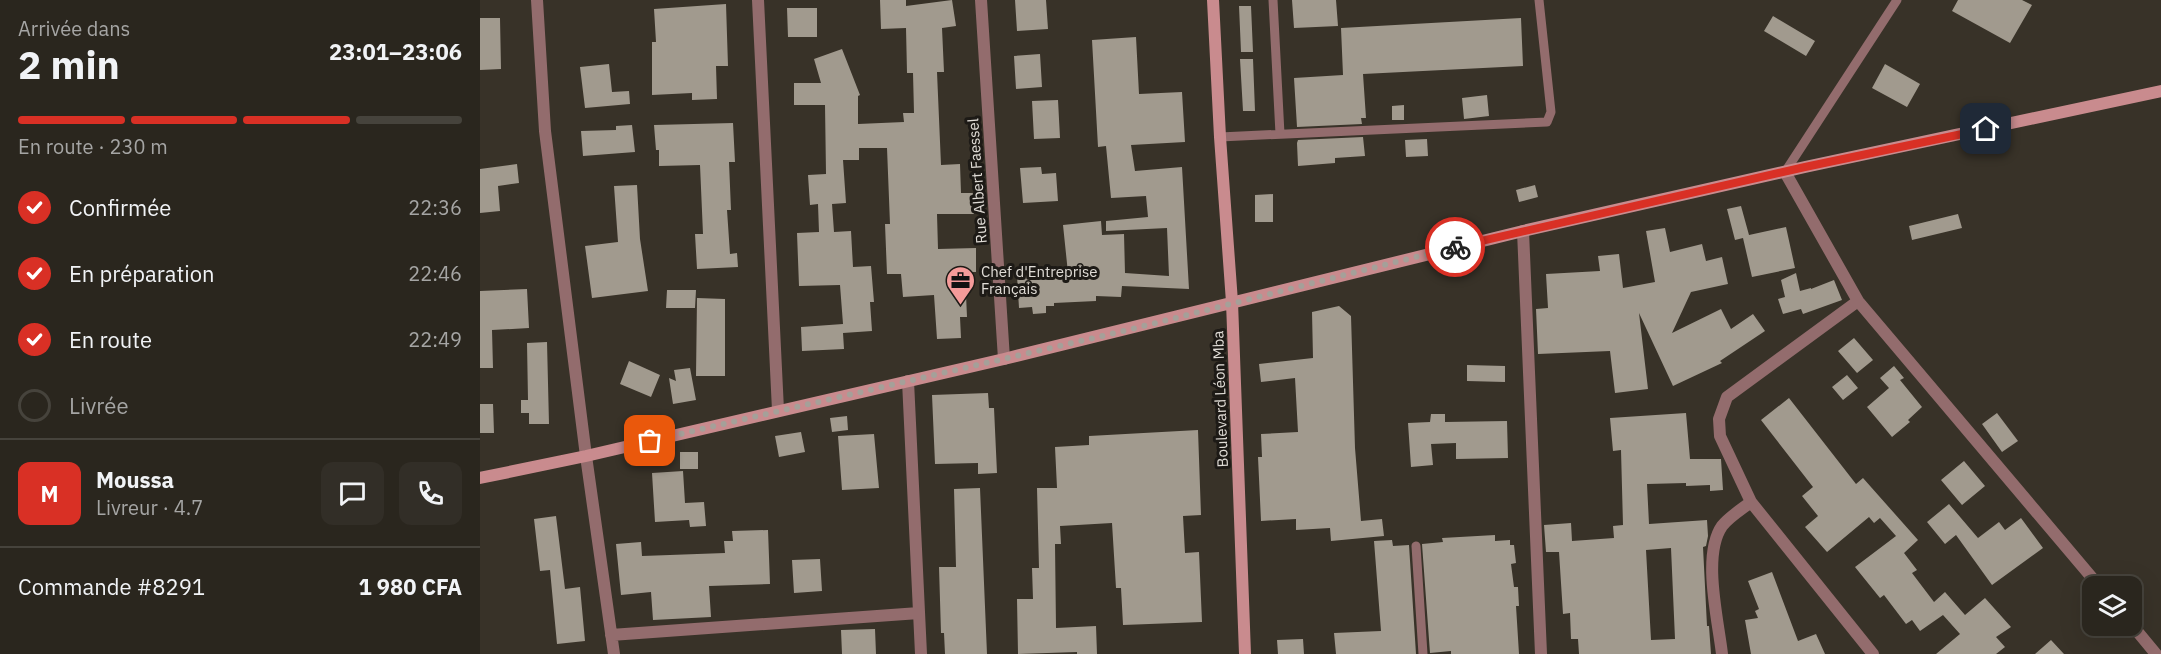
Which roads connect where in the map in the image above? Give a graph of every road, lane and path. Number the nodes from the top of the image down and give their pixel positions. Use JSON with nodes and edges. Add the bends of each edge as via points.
{"nodes":[{"id":1,"x":537,"y":0,"type":"edge"},
{"id":2,"x":758,"y":0,"type":"edge"},
{"id":3,"x":981,"y":0,"type":"edge"},
{"id":4,"x":1214,"y":0,"type":"edge"},
{"id":5,"x":1273,"y":0,"type":"edge"},
{"id":6,"x":1539,"y":0,"type":"edge"},
{"id":7,"x":1897,"y":0,"type":"edge"},
{"id":8,"x":2161,"y":91,"type":"edge"},
{"id":9,"x":1280,"y":134,"type":"junction"},
{"id":10,"x":1220,"y":137,"type":"junction"},
{"id":11,"x":1785,"y":172,"type":"junction"},
{"id":12,"x":1523,"y":231,"type":"junction"},
{"id":13,"x":1858,"y":301,"type":"junction"},
{"id":14,"x":1232,"y":302,"type":"junction"},
{"id":15,"x":1004,"y":359,"type":"junction"},
{"id":16,"x":908,"y":381,"type":"junction"},
{"id":17,"x":778,"y":410,"type":"junction"},
{"id":18,"x":586,"y":456,"type":"junction"},
{"id":19,"x":480,"y":478,"type":"edge"},
{"id":20,"x":1751,"y":502,"type":"junction"},
{"id":21,"x":1416,"y":546,"type":"dead end"},
{"id":22,"x":2091,"y":576,"type":"edge"},
{"id":23,"x":919,"y":613,"type":"junction"},
{"id":24,"x":611,"y":635,"type":"junction"},
{"id":25,"x":2141,"y":636,"type":"edge"},
{"id":26,"x":614,"y":654,"type":"edge"},
{"id":27,"x":921,"y":654,"type":"edge"},
{"id":28,"x":1245,"y":654,"type":"edge"},
{"id":29,"x":1423,"y":654,"type":"edge"},
{"id":30,"x":1541,"y":654,"type":"edge"},
{"id":31,"x":1722,"y":654,"type":"edge"},
{"id":32,"x":1873,"y":654,"type":"edge"},
{"id":33,"x":2156,"y":654,"type":"edge"}],
"edges":[{"from":1,"to":18,"type":"street","via":[[545,131]]},
{"from":2,"to":17,"type":"street"},
{"from":3,"to":15,"type":"street","name":"Rue Albert Faessel"},
{"from":4,"to":10,"type":"street","name":"Boulevard Léon Mba"},
{"from":5,"to":9,"type":"lane"},
{"from":6,"to":9,"type":"lane","via":[[1551,111],[1547,122]]},
{"from":7,"to":11,"type":"lane"},
{"from":8,"to":11,"type":"street"},
{"from":9,"to":10,"type":"lane"},
{"from":10,"to":14,"type":"street","name":"Boulevard Léon Mba"},
{"from":11,"to":12,"type":"street"},
{"from":11,"to":13,"type":"street"},
{"from":12,"to":14,"type":"street"},
{"from":12,"to":30,"type":"street"},
{"from":13,"to":20,"type":"street","via":[[1727,397],[1719,419],[1720,436]]},
{"from":13,"to":22,"type":"street"},
{"from":14,"to":15,"type":"street"},
{"from":14,"to":28,"type":"street","name":"Boulevard Léon Mba"},
{"from":15,"to":16,"type":"street"},
{"from":16,"to":17,"type":"street"},
{"from":16,"to":23,"type":"street"},
{"from":17,"to":18,"type":"street"},
{"from":18,"to":19,"type":"street"},
{"from":18,"to":24,"type":"street"},
{"from":20,"to":31,"type":"street","via":[[1723,525],[1713,543],[1711,563]]},
{"from":20,"to":32,"type":"street"},
{"from":21,"to":29,"type":"lane"},
{"from":23,"to":24,"type":"street"},
{"from":23,"to":27,"type":"street"},
{"from":24,"to":26,"type":"street"},
{"from":25,"to":33,"type":"street"}]}
